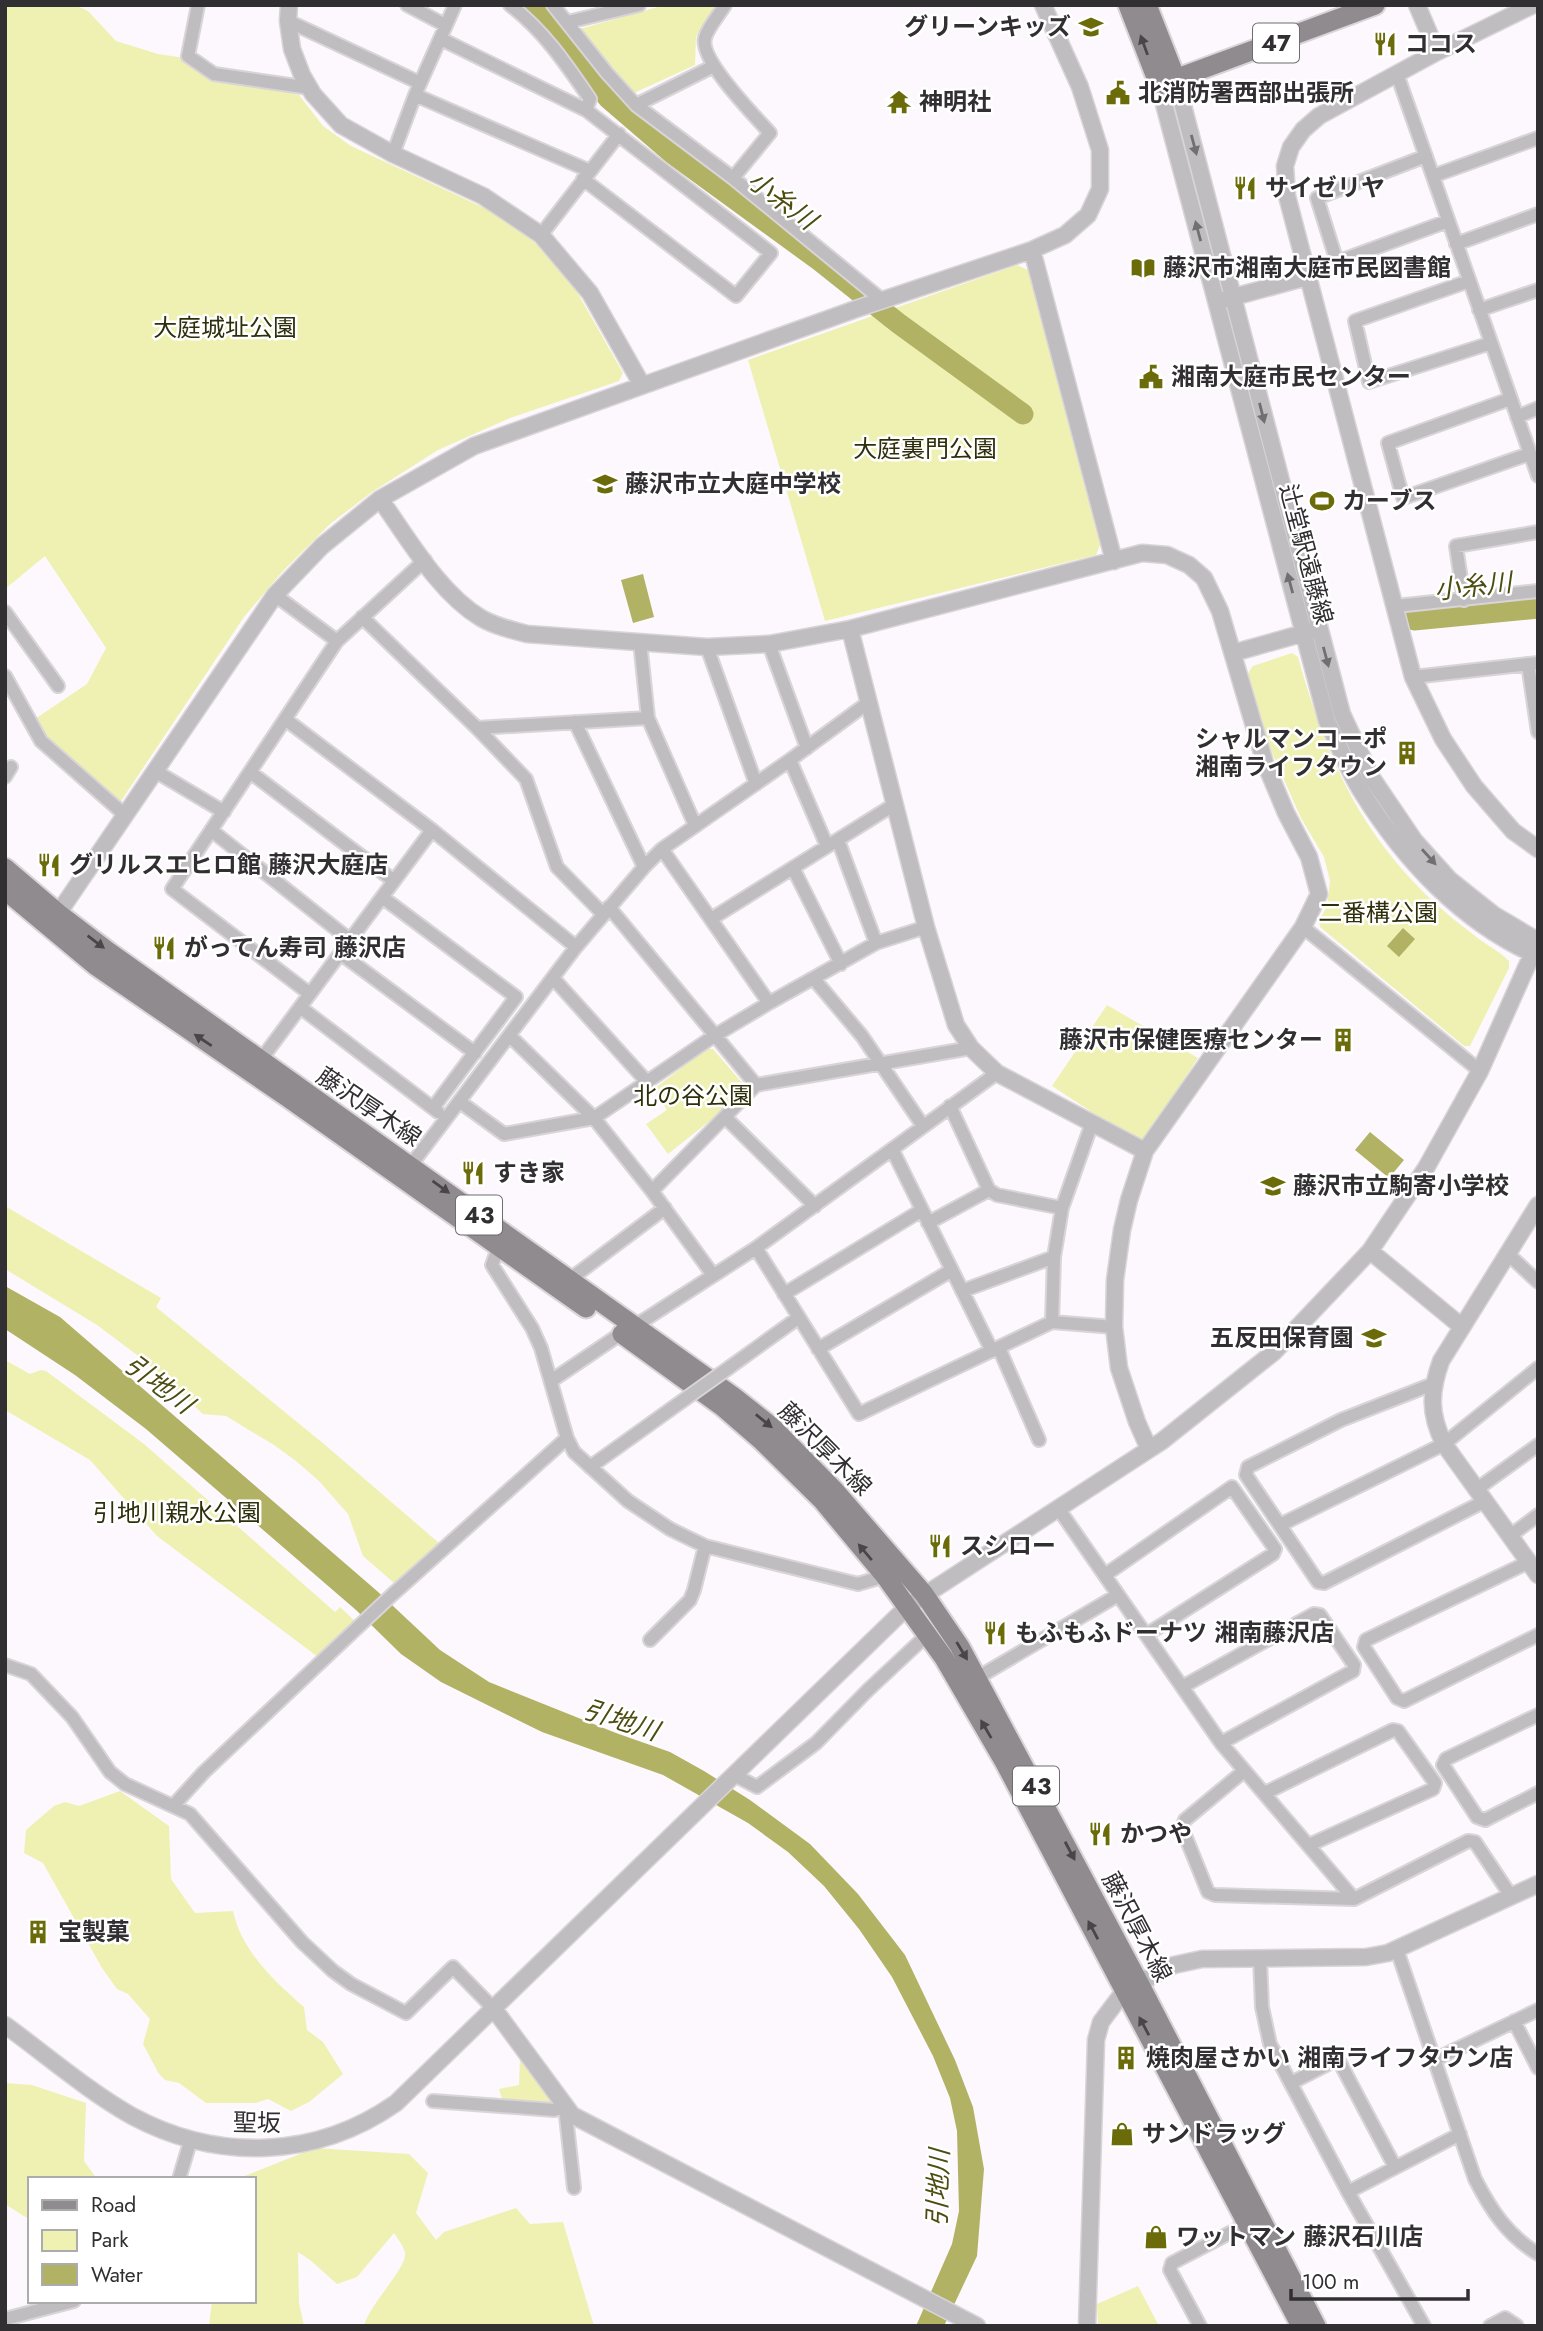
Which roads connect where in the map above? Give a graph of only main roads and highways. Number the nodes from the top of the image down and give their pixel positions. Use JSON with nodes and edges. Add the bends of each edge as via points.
{"nodes":[{"id":1,"x":1128,"y":5,"type":"edge"},
{"id":2,"x":1147,"y":5,"type":"edge"},
{"id":3,"x":1375,"y":5,"type":"edge"},
{"id":4,"x":1339,"y":12,"type":"edge"},
{"id":5,"x":1168,"y":82,"type":"junction"},
{"id":6,"x":5,"y":868,"type":"edge"},
{"id":7,"x":5,"y":890,"type":"edge"},
{"id":8,"x":54,"y":921,"type":"junction"},
{"id":9,"x":502,"y":1240,"type":"junction"},
{"id":10,"x":628,"y":1330,"type":"junction"},
{"id":11,"x":1132,"y":1986,"type":"junction"},
{"id":12,"x":1301,"y":2326,"type":"edge"},
{"id":13,"x":1316,"y":2326,"type":"edge"}],
"edges":[{"from":5,"to":1,"type":"main road","one_way":true},
{"from":2,"to":5,"type":"main road"},
{"from":3,"to":4,"type":"main road","number":"47"},
{"from":4,"to":5,"type":"main road","number":"47"},
{"from":6,"to":8,"type":"main road","name":"藤沢厚木線","number":"43"},
{"from":7,"to":8,"type":"main road","name":"藤沢厚木線","number":"43"},
{"from":8,"to":9,"type":"main road","name":"藤沢厚木線","number":"43","one_way":true,"via":[[411,1165]]},
{"from":9,"to":8,"type":"main road","name":"藤沢厚木線","number":"43","one_way":true,"via":[[96,966]]},
{"from":9,"to":10,"type":"main road","name":"藤沢厚木線","number":"43"},
{"from":9,"to":10,"type":"main road","name":"藤沢厚木線","number":"43","via":[[569,1280]]},
{"from":11,"to":10,"type":"main road","name":"藤沢厚木線","number":"43","one_way":true,"via":[[944,1658],[885,1576],[822,1500],[761,1440]]},
{"from":10,"to":11,"type":"main road","name":"藤沢厚木線","number":"43","one_way":true,"via":[[734,1397],[772,1427],[925,1594],[977,1678]]},
{"from":12,"to":11,"type":"main road","name":"藤沢厚木線","number":"43","one_way":true},
{"from":11,"to":13,"type":"main road","name":"藤沢厚木線","number":"43"}]}
